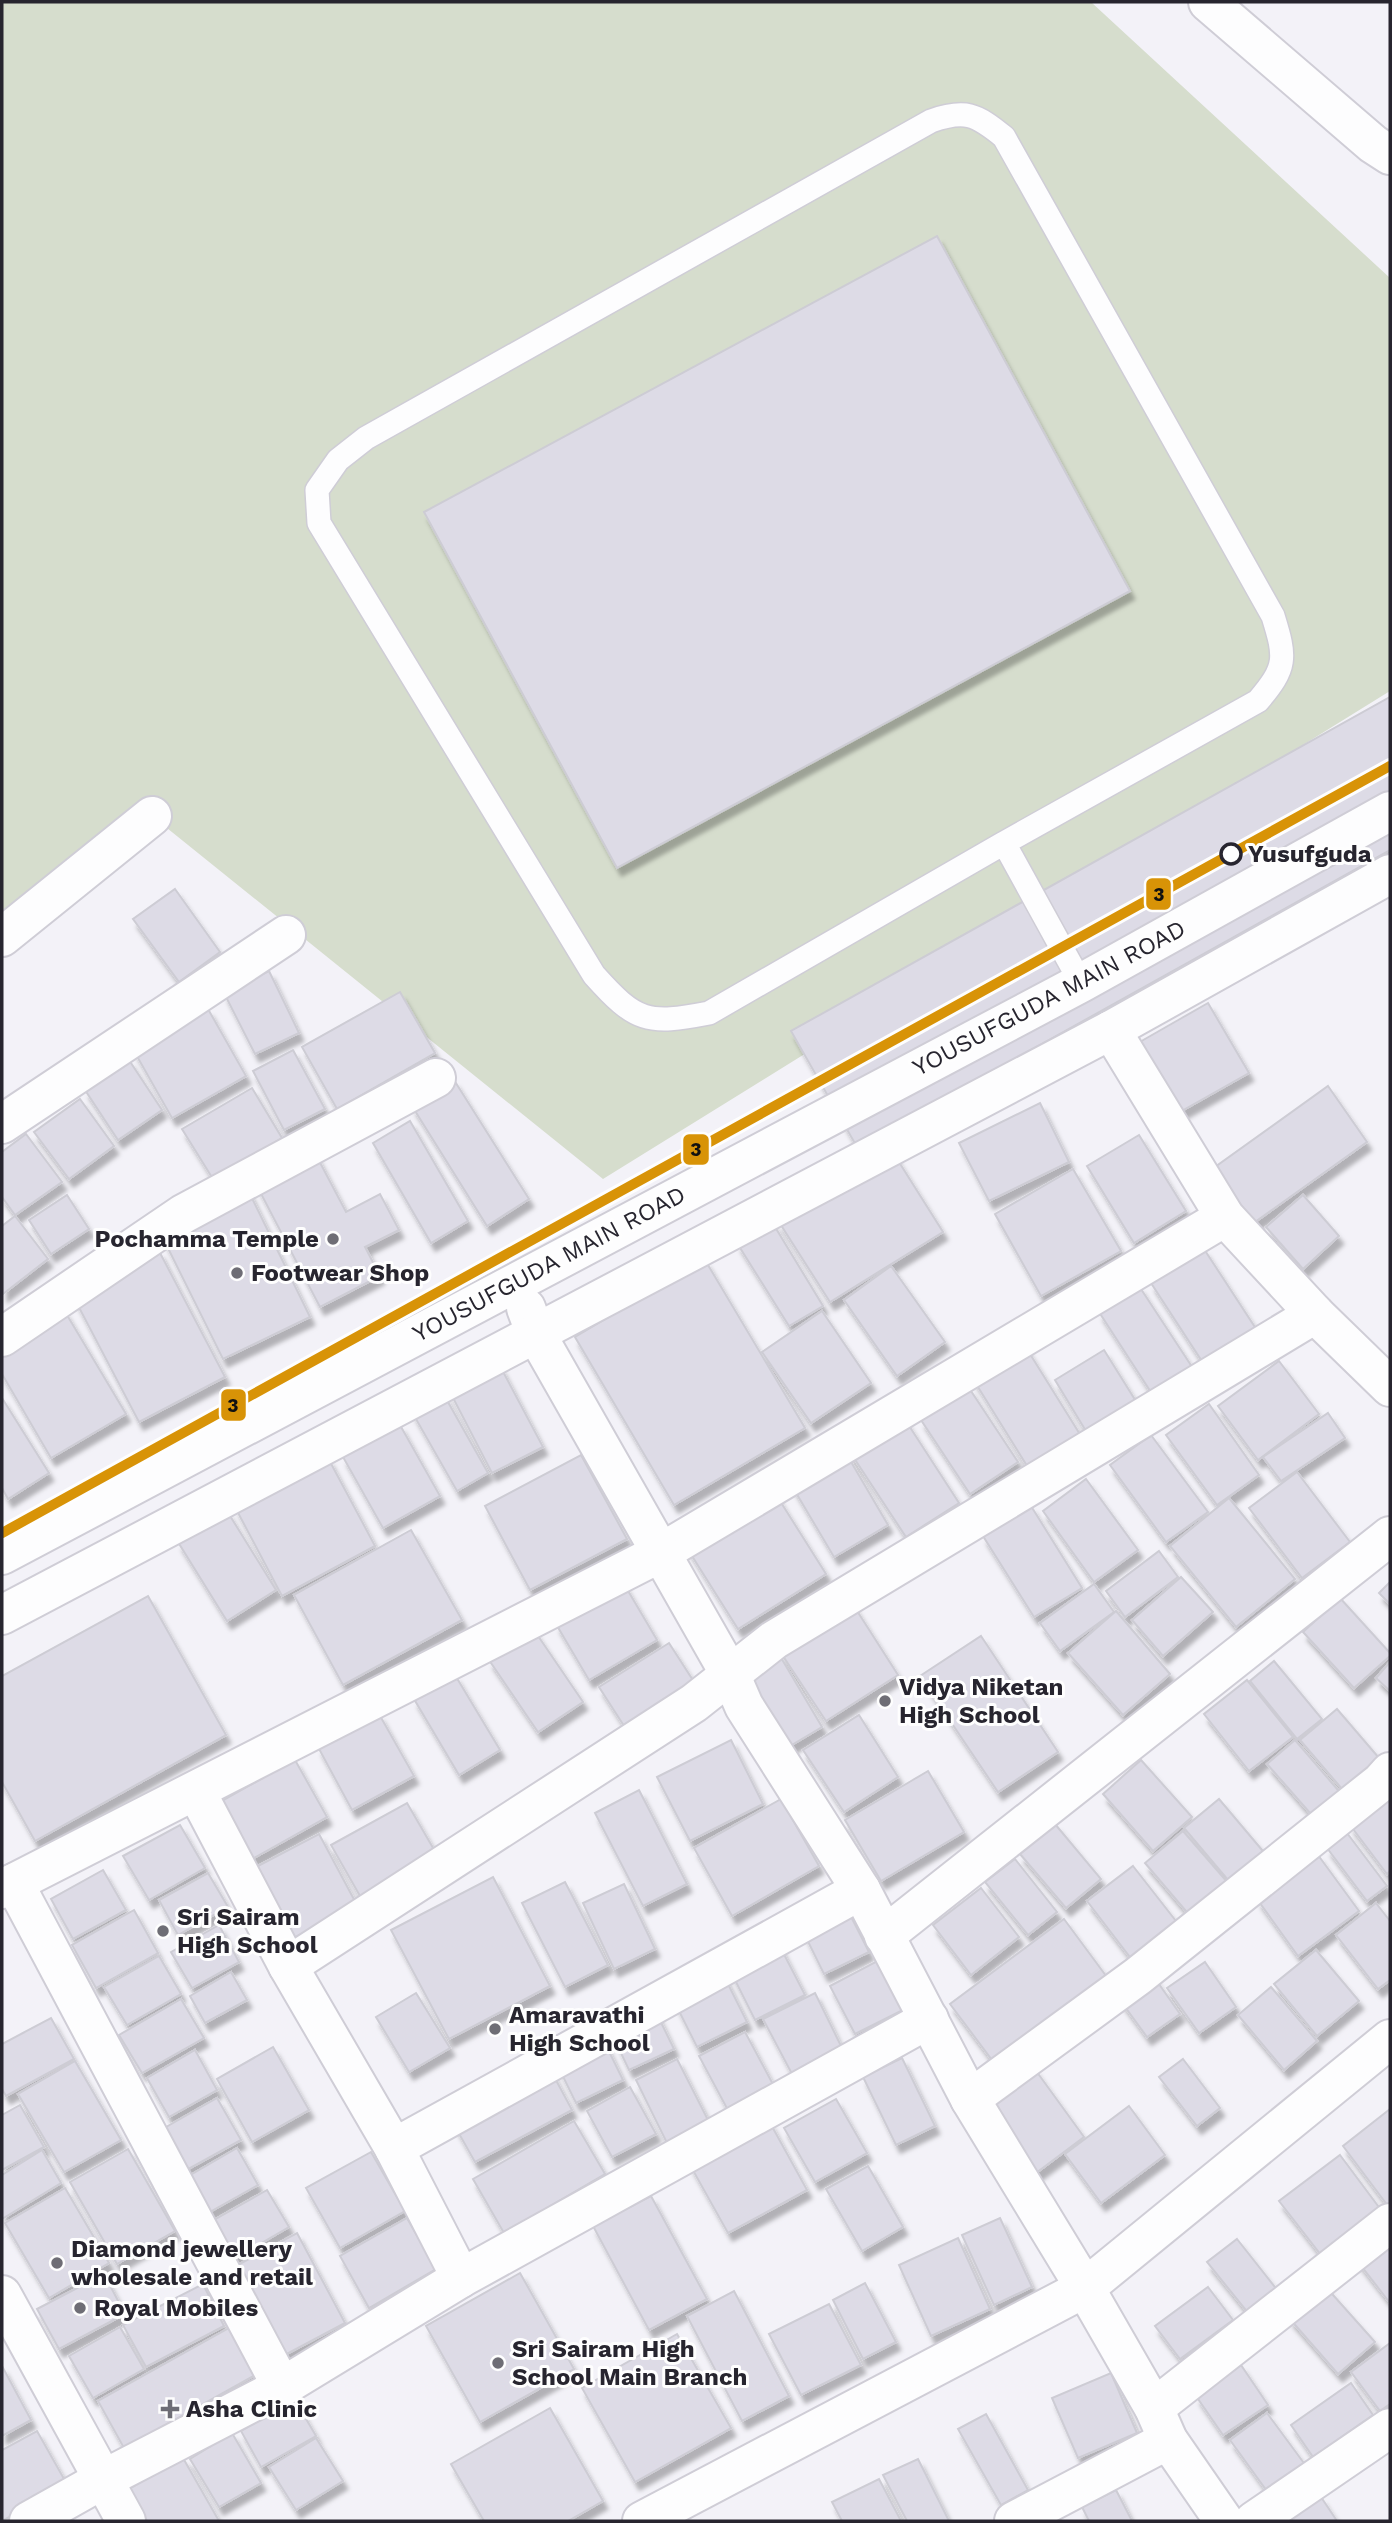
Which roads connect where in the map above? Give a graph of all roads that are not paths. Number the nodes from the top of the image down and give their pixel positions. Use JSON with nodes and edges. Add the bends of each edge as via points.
{"nodes":[{"id":1,"x":1208,"y":2,"type":"edge"},
{"id":2,"x":1390,"y":155,"type":"edge"},
{"id":3,"x":1390,"y":811,"type":"edge"},
{"id":4,"x":152,"y":816,"type":"dead end"},
{"id":5,"x":1004,"y":844,"type":"junction"},
{"id":6,"x":1390,"y":874,"type":"edge"},
{"id":7,"x":286,"y":936,"type":"dead end"},
{"id":8,"x":2,"y":937,"type":"edge"},
{"id":9,"x":1081,"y":983,"type":"junction"},
{"id":10,"x":1111,"y":1030,"type":"junction"},
{"id":11,"x":436,"y":1078,"type":"dead end"},
{"id":12,"x":2,"y":1124,"type":"edge"},
{"id":13,"x":1225,"y":1217,"type":"junction"},
{"id":14,"x":517,"y":1281,"type":"junction"},
{"id":15,"x":1315,"y":1314,"type":"junction"},
{"id":16,"x":535,"y":1332,"type":"junction"},
{"id":17,"x":2,"y":1337,"type":"edge"},
{"id":18,"x":1390,"y":1387,"type":"edge"},
{"id":19,"x":1390,"y":1536,"type":"edge"},
{"id":20,"x":662,"y":1552,"type":"junction"},
{"id":21,"x":2,"y":1555,"type":"edge"},
{"id":22,"x":2,"y":1615,"type":"edge"},
{"id":23,"x":731,"y":1676,"type":"junction"},
{"id":24,"x":1390,"y":1772,"type":"edge"},
{"id":25,"x":196,"y":1791,"type":"junction"},
{"id":26,"x":8,"y":1886,"type":"edge"},
{"id":27,"x":861,"y":1890,"type":"junction"},
{"id":28,"x":884,"y":1936,"type":"junction"},
{"id":29,"x":288,"y":1966,"type":"junction"},
{"id":30,"x":929,"y":2019,"type":"junction"},
{"id":31,"x":1390,"y":2039,"type":"edge"},
{"id":32,"x":970,"y":2099,"type":"junction"},
{"id":33,"x":394,"y":2148,"type":"junction"},
{"id":34,"x":1390,"y":2223,"type":"edge"},
{"id":35,"x":461,"y":2278,"type":"junction"},
{"id":36,"x":1085,"y":2288,"type":"junction"},
{"id":37,"x":2,"y":2295,"type":"edge"},
{"id":38,"x":282,"y":2387,"type":"junction"},
{"id":39,"x":1161,"y":2424,"type":"junction"},
{"id":40,"x":1390,"y":2428,"type":"edge"},
{"id":41,"x":102,"y":2480,"type":"junction"},
{"id":42,"x":1062,"y":2510,"type":"edge"},
{"id":43,"x":29,"y":2521,"type":"edge"},
{"id":44,"x":126,"y":2521,"type":"edge"},
{"id":45,"x":642,"y":2521,"type":"edge"},
{"id":46,"x":1014,"y":2521,"type":"edge"},
{"id":47,"x":1224,"y":2521,"type":"edge"},
{"id":48,"x":1254,"y":2521,"type":"edge"}],
"edges":[{"from":1,"to":2,"type":"street"},
{"from":3,"to":9,"type":"street","name":"YOUSUFGUDA MAIN ROAD"},
{"from":4,"to":8,"type":"street"},
{"from":5,"to":5,"type":"lane","via":[[1258,701],[1282,664],[1282,644],[1273,617],[1004,137],[986,122],[967,113],[931,121],[366,438],[338,460],[317,490],[319,523],[594,975],[617,1001],[644,1018],[675,1020],[709,1013]]},
{"from":5,"to":9,"type":"lane"},
{"from":6,"to":10,"type":"street"},
{"from":7,"to":12,"type":"street"},
{"from":9,"to":14,"type":"street","name":"YOUSUFGUDA MAIN ROAD"},
{"from":10,"to":13,"type":"street"},
{"from":10,"to":16,"type":"street"},
{"from":11,"to":17,"type":"street","via":[[183,1214]]},
{"from":13,"to":15,"type":"street"},
{"from":13,"to":20,"type":"street"},
{"from":14,"to":16,"type":"street"},
{"from":14,"to":21,"type":"street","name":"YOUSUFGUDA MAIN ROAD"},
{"from":15,"to":18,"type":"street"},
{"from":15,"to":23,"type":"street","via":[[774,1640]]},
{"from":16,"to":20,"type":"street"},
{"from":16,"to":22,"type":"street"},
{"from":19,"to":28,"type":"street"},
{"from":20,"to":23,"type":"street"},
{"from":20,"to":25,"type":"street"},
{"from":23,"to":27,"type":"street","via":[[744,1706]]},
{"from":23,"to":29,"type":"street"},
{"from":24,"to":32,"type":"street","via":[[1138,1976]]},
{"from":25,"to":26,"type":"street"},
{"from":25,"to":29,"type":"street"},
{"from":26,"to":38,"type":"street"},
{"from":27,"to":28,"type":"street"},
{"from":27,"to":33,"type":"street"},
{"from":28,"to":30,"type":"street"},
{"from":29,"to":33,"type":"street"},
{"from":30,"to":32,"type":"street"},
{"from":30,"to":35,"type":"street"},
{"from":31,"to":36,"type":"street"},
{"from":32,"to":36,"type":"street"},
{"from":33,"to":35,"type":"street"},
{"from":34,"to":39,"type":"street"},
{"from":35,"to":38,"type":"street"},
{"from":36,"to":39,"type":"street"},
{"from":36,"to":45,"type":"street"},
{"from":37,"to":41,"type":"street"},
{"from":38,"to":41,"type":"street"},
{"from":39,"to":42,"type":"street"},
{"from":39,"to":47,"type":"street"},
{"from":40,"to":48,"type":"street"},
{"from":41,"to":43,"type":"street"},
{"from":41,"to":44,"type":"street"},
{"from":42,"to":46,"type":"street"}]}
